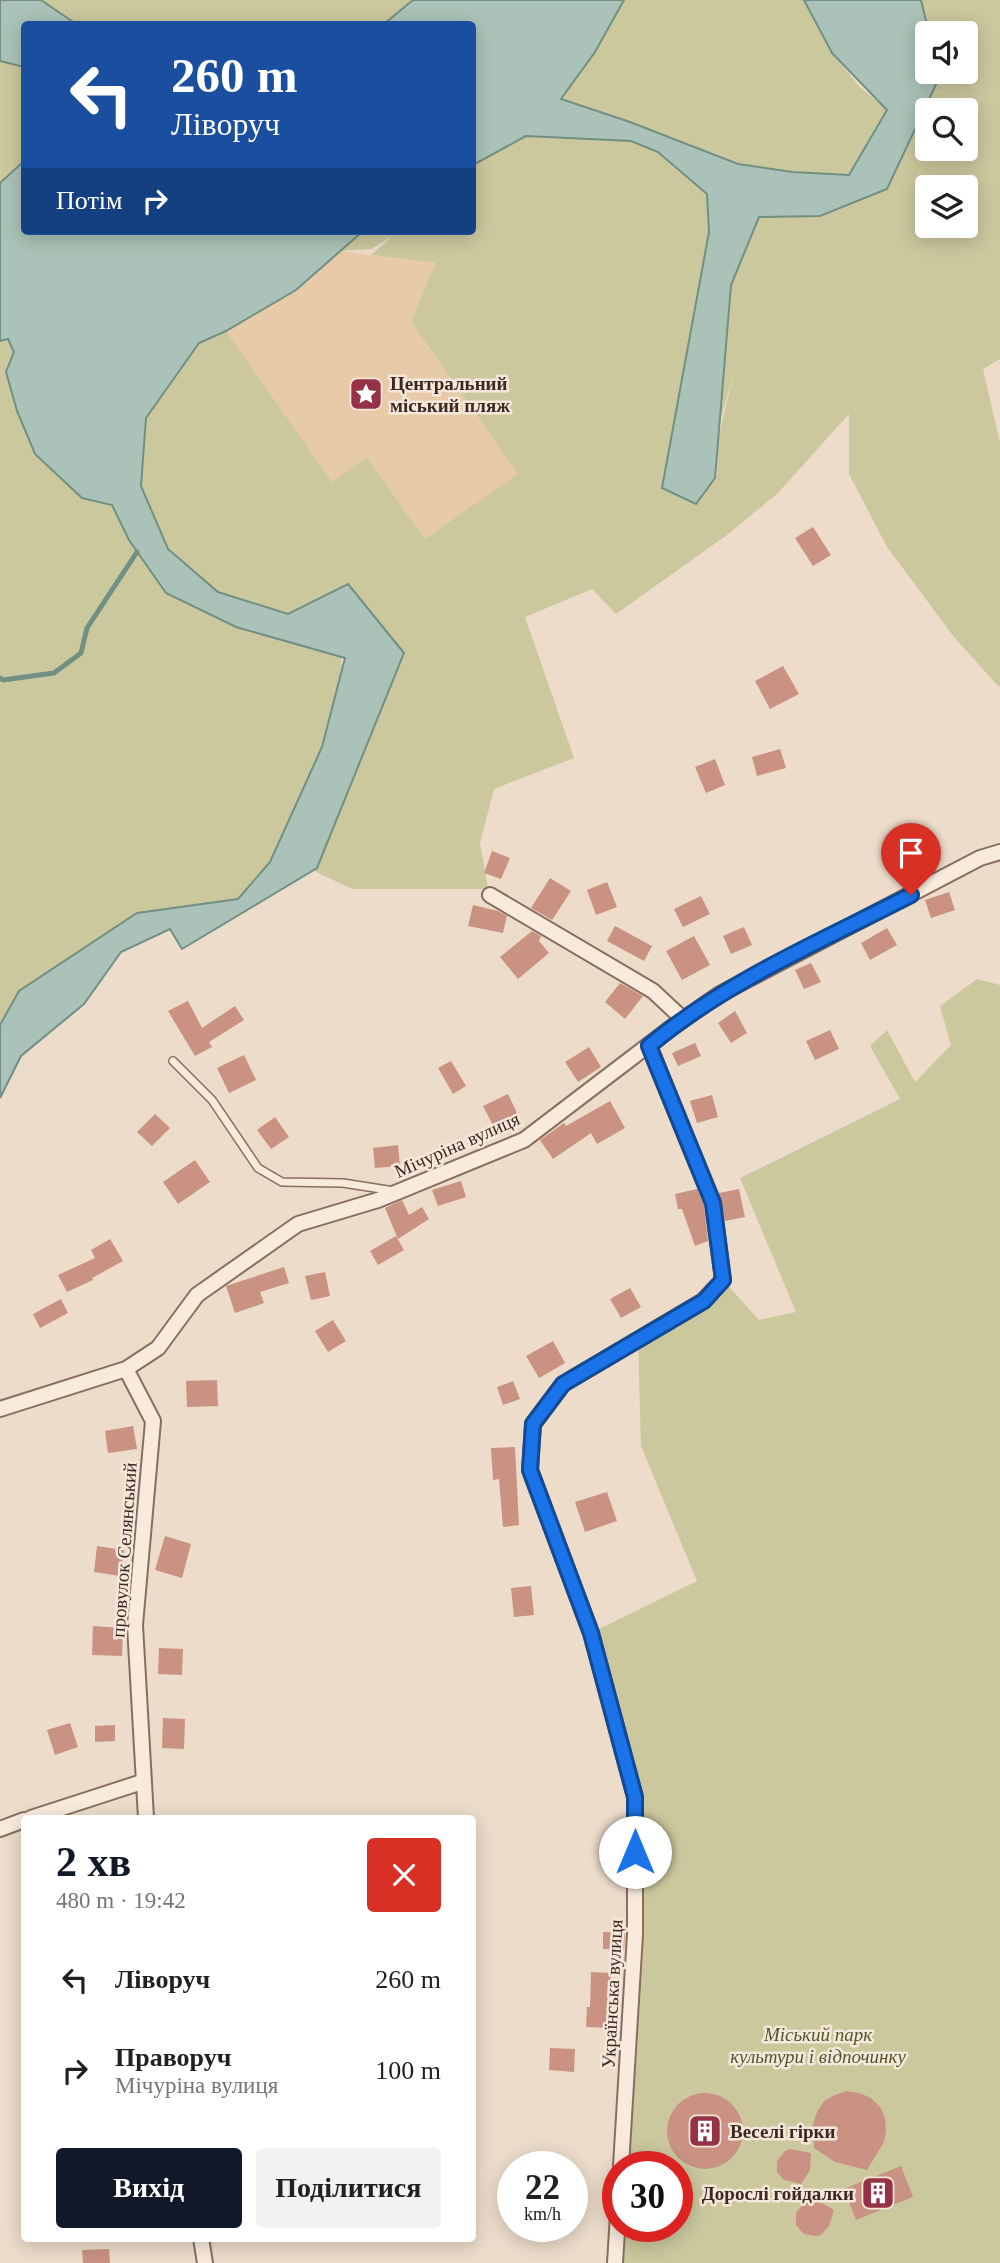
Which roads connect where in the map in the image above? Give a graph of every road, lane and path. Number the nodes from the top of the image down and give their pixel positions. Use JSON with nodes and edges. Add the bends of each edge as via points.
{"nodes":[{"id":1,"x":1000,"y":852,"type":"edge"},
{"id":2,"x":490,"y":895,"type":"dead end"},
{"id":3,"x":682,"y":1019,"type":"junction"},
{"id":4,"x":649,"y":1046,"type":"junction"},
{"id":5,"x":173,"y":1062,"type":"dead end"},
{"id":6,"x":398,"y":1192,"type":"junction"},
{"id":7,"x":126,"y":1369,"type":"junction"},
{"id":8,"x":0,"y":1409,"type":"edge"},
{"id":9,"x":142,"y":1782,"type":"junction"},
{"id":10,"x":40,"y":1815,"type":"edge"},
{"id":11,"x":146,"y":1815,"type":"edge"},
{"id":12,"x":21,"y":1822,"type":"edge"},
{"id":13,"x":0,"y":1829,"type":"edge"},
{"id":14,"x":622,"y":2151,"type":"edge"},
{"id":15,"x":202,"y":2242,"type":"edge"},
{"id":16,"x":616,"y":2242,"type":"edge"},
{"id":17,"x":205,"y":2263,"type":"edge"},
{"id":18,"x":615,"y":2263,"type":"edge"}],
"edges":[{"from":1,"to":3,"type":"street","name":"Мічуріна вулиця","via":[[980,858],[720,994]]},
{"from":2,"to":3,"type":"street","via":[[653,991]]},
{"from":3,"to":4,"type":"street","name":"Мічуріна вулиця"},
{"from":4,"to":6,"type":"street","name":"Мічуріна вулиця","via":[[524,1140]]},
{"from":4,"to":14,"type":"street","name":"Українська вулиця","via":[[713,1203],[723,1280],[704,1301],[563,1384],[533,1424],[530,1470],[591,1633],[635,1797],[635,1934]]},
{"from":5,"to":6,"type":"lane","via":[[212,1100],[258,1168],[282,1182],[343,1183]]},
{"from":6,"to":7,"type":"street","name":"Мічуріна вулиця","via":[[298,1224],[197,1296],[158,1348]]},
{"from":7,"to":8,"type":"street","name":"Мічуріна вулиця"},
{"from":7,"to":9,"type":"street","name":"провулок Селянський","via":[[153,1421],[135,1625]]},
{"from":9,"to":10,"type":"street"},
{"from":9,"to":11,"type":"street","name":"провулок Селянський"},
{"from":12,"to":13,"type":"street"},
{"from":15,"to":17,"type":"street"},
{"from":16,"to":18,"type":"street"}]}
